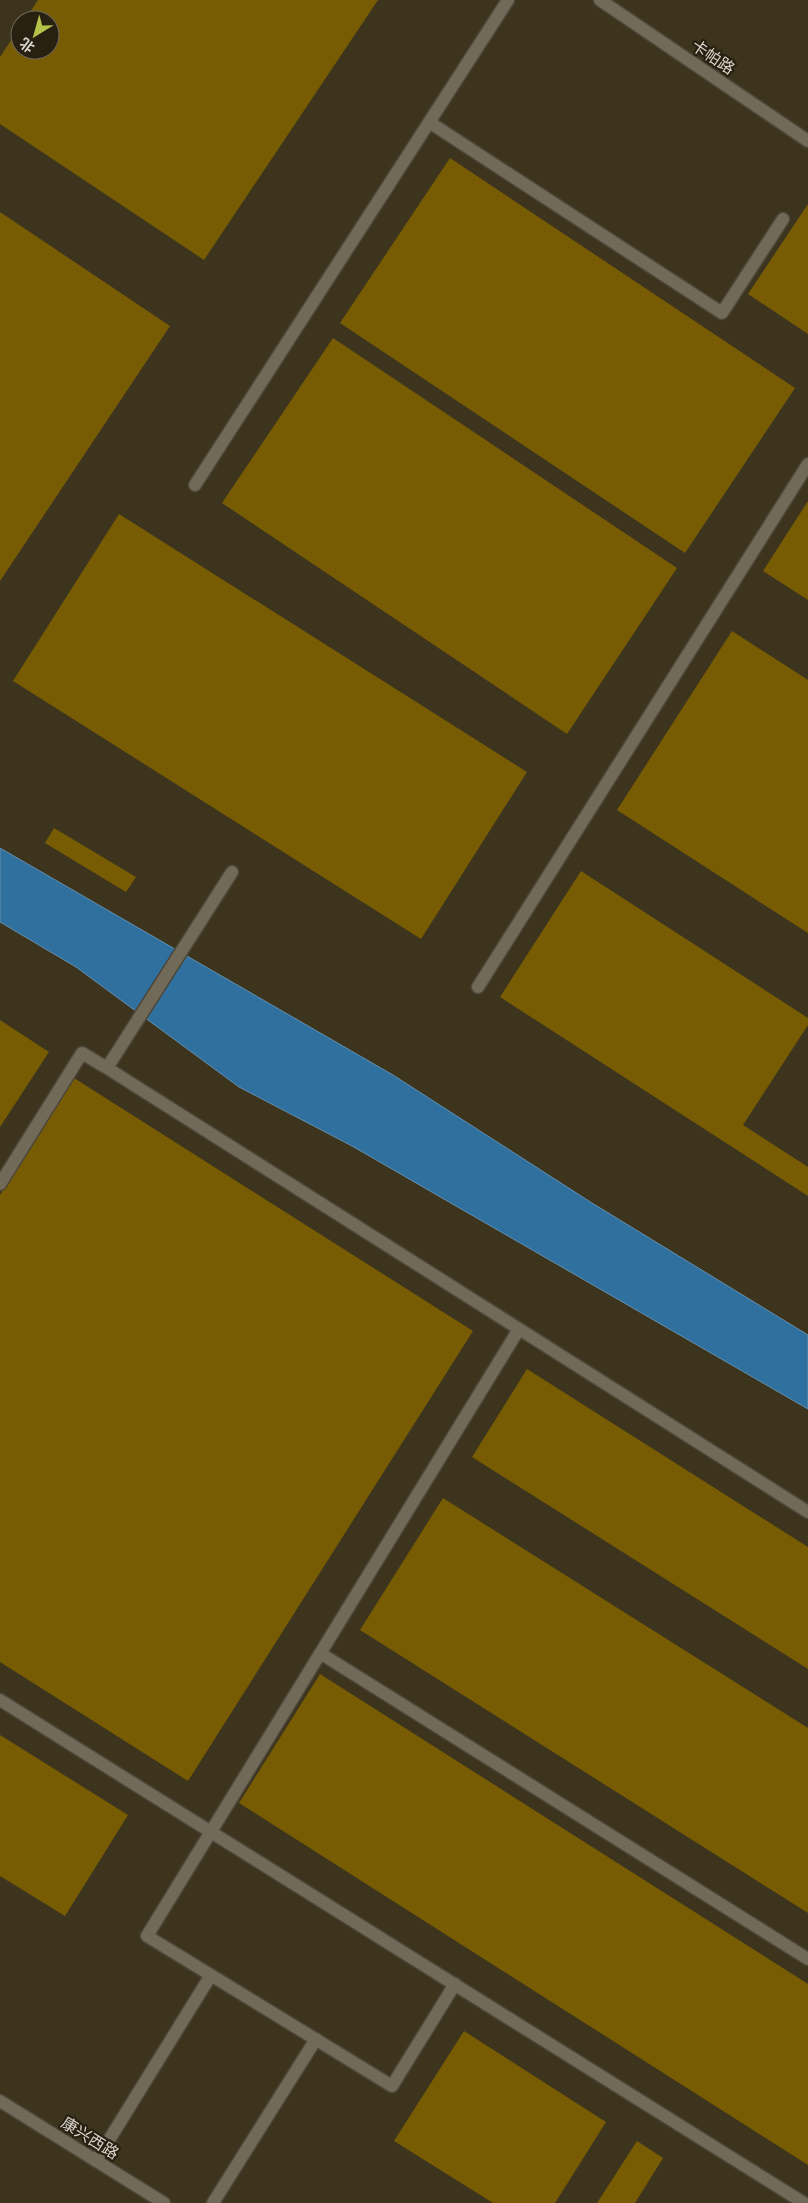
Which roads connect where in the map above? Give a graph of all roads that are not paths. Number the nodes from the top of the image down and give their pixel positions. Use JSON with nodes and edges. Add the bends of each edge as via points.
{"nodes":[{"id":1,"x":508,"y":0,"type":"edge"},
{"id":2,"x":600,"y":0,"type":"edge"},
{"id":3,"x":429,"y":122,"type":"junction"},
{"id":4,"x":808,"y":141,"type":"edge"},
{"id":5,"x":783,"y":219,"type":"dead end"},
{"id":6,"x":808,"y":464,"type":"edge"},
{"id":7,"x":195,"y":486,"type":"dead end"},
{"id":8,"x":232,"y":872,"type":"dead end"},
{"id":9,"x":478,"y":987,"type":"dead end"},
{"id":10,"x":107,"y":1068,"type":"junction"},
{"id":11,"x":0,"y":1184,"type":"edge"},
{"id":12,"x":519,"y":1329,"type":"junction"},
{"id":13,"x":808,"y":1512,"type":"edge"},
{"id":14,"x":320,"y":1653,"type":"junction"},
{"id":15,"x":0,"y":1700,"type":"edge"},
{"id":16,"x":211,"y":1832,"type":"junction"},
{"id":17,"x":808,"y":1959,"type":"edge"},
{"id":18,"x":211,"y":1976,"type":"junction"},
{"id":19,"x":455,"y":1984,"type":"junction"},
{"id":20,"x":316,"y":2039,"type":"junction"},
{"id":21,"x":0,"y":2101,"type":"edge"},
{"id":22,"x":96,"y":2161,"type":"junction"},
{"id":23,"x":164,"y":2203,"type":"edge"},
{"id":24,"x":213,"y":2203,"type":"edge"},
{"id":25,"x":804,"y":2203,"type":"edge"}],
"edges":[{"from":1,"to":3,"type":"street"},
{"from":2,"to":4,"type":"street","name":"卡帕路"},
{"from":3,"to":5,"type":"street","via":[[722,313]]},
{"from":3,"to":7,"type":"street"},
{"from":6,"to":9,"type":"street"},
{"from":8,"to":10,"type":"street"},
{"from":10,"to":11,"type":"street","via":[[82,1053]]},
{"from":10,"to":12,"type":"street"},
{"from":12,"to":13,"type":"street"},
{"from":12,"to":14,"type":"street"},
{"from":14,"to":16,"type":"street"},
{"from":14,"to":17,"type":"street"},
{"from":15,"to":16,"type":"street"},
{"from":16,"to":18,"type":"street","via":[[147,1936]]},
{"from":16,"to":19,"type":"street"},
{"from":18,"to":20,"type":"street"},
{"from":18,"to":22,"type":"street"},
{"from":19,"to":20,"type":"street","via":[[392,2086]]},
{"from":19,"to":25,"type":"street"},
{"from":20,"to":24,"type":"street"},
{"from":21,"to":22,"type":"street","name":"康兴西路"},
{"from":22,"to":23,"type":"street","name":"康兴西路"}]}
